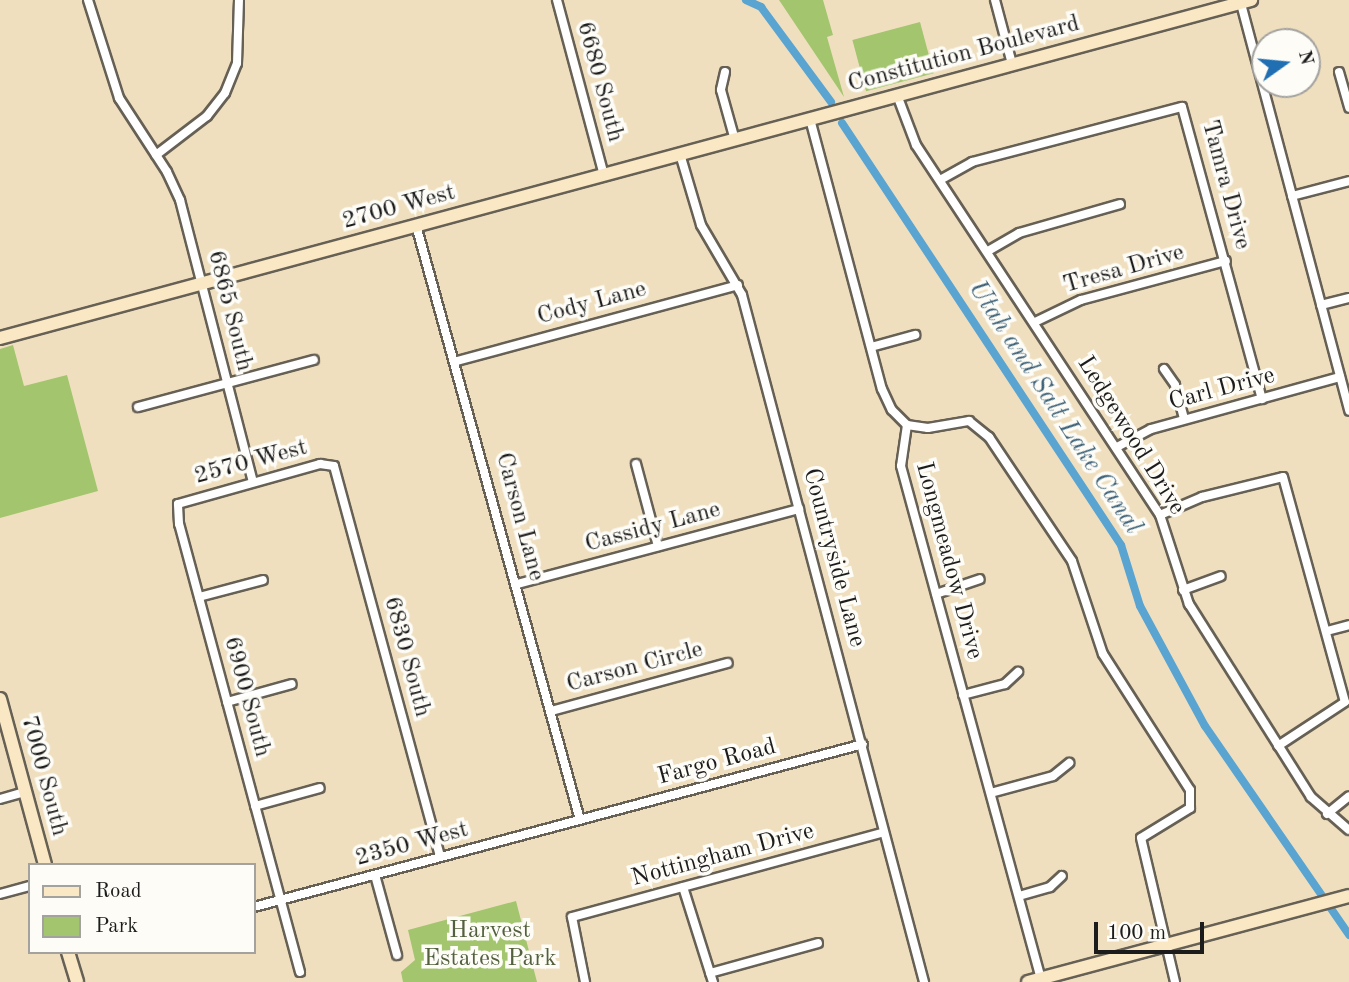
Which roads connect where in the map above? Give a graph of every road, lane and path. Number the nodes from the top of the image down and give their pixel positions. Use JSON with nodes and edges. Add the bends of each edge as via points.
{"nodes":[{"id":1,"x":89,"y":0,"type":"edge"},
{"id":2,"x":239,"y":0,"type":"edge"},
{"id":3,"x":557,"y":0,"type":"edge"},
{"id":4,"x":995,"y":0,"type":"edge"},
{"id":5,"x":1244,"y":1,"type":"edge"},
{"id":6,"x":1012,"y":64,"type":"junction"},
{"id":7,"x":725,"y":72,"type":"dead end"},
{"id":8,"x":1339,"y":72,"type":"dead end"},
{"id":9,"x":897,"y":95,"type":"junction"},
{"id":10,"x":1349,"y":108,"type":"edge"},
{"id":11,"x":810,"y":119,"type":"junction"},
{"id":12,"x":734,"y":140,"type":"junction"},
{"id":13,"x":680,"y":154,"type":"junction"},
{"id":14,"x":156,"y":155,"type":"junction"},
{"id":15,"x":604,"y":175,"type":"junction"},
{"id":16,"x":940,"y":180,"type":"junction"},
{"id":17,"x":1349,"y":181,"type":"edge"},
{"id":18,"x":1292,"y":197,"type":"junction"},
{"id":19,"x":1120,"y":204,"type":"dead end"},
{"id":20,"x":416,"y":225,"type":"junction"},
{"id":21,"x":988,"y":251,"type":"junction"},
{"id":22,"x":1226,"y":261,"type":"junction"},
{"id":23,"x":201,"y":284,"type":"junction"},
{"id":24,"x":738,"y":285,"type":"junction"},
{"id":25,"x":1349,"y":298,"type":"edge"},
{"id":26,"x":1321,"y":305,"type":"junction"},
{"id":27,"x":1035,"y":322,"type":"junction"},
{"id":28,"x":915,"y":335,"type":"dead end"},
{"id":29,"x":0,"y":338,"type":"edge"},
{"id":30,"x":871,"y":347,"type":"junction"},
{"id":31,"x":314,"y":360,"type":"dead end"},
{"id":32,"x":457,"y":361,"type":"junction"},
{"id":33,"x":1164,"y":369,"type":"dead end"},
{"id":34,"x":1340,"y":377,"type":"junction"},
{"id":35,"x":226,"y":384,"type":"junction"},
{"id":36,"x":1262,"y":399,"type":"junction"},
{"id":37,"x":138,"y":407,"type":"dead end"},
{"id":38,"x":1349,"y":411,"type":"edge"},
{"id":39,"x":1184,"y":419,"type":"junction"},
{"id":40,"x":907,"y":425,"type":"junction"},
{"id":41,"x":1117,"y":447,"type":"junction"},
{"id":42,"x":636,"y":464,"type":"dead end"},
{"id":43,"x":334,"y":466,"type":"joint"},
{"id":44,"x":253,"y":482,"type":"junction"},
{"id":45,"x":178,"y":504,"type":"joint"},
{"id":46,"x":799,"y":509,"type":"junction"},
{"id":47,"x":1160,"y":515,"type":"junction"},
{"id":48,"x":658,"y":546,"type":"junction"},
{"id":49,"x":1221,"y":576,"type":"dead end"},
{"id":50,"x":980,"y":579,"type":"dead end"},
{"id":51,"x":264,"y":580,"type":"dead end"},
{"id":52,"x":517,"y":584,"type":"junction"},
{"id":53,"x":1183,"y":590,"type":"junction"},
{"id":54,"x":936,"y":594,"type":"junction"},
{"id":55,"x":199,"y":597,"type":"junction"},
{"id":56,"x":1349,"y":625,"type":"edge"},
{"id":57,"x":1327,"y":631,"type":"junction"},
{"id":58,"x":729,"y":663,"type":"dead end"},
{"id":59,"x":1018,"y":672,"type":"dead end"},
{"id":60,"x":292,"y":684,"type":"dead end"},
{"id":61,"x":963,"y":695,"type":"junction"},
{"id":62,"x":0,"y":699,"type":"edge"},
{"id":63,"x":227,"y":702,"type":"junction"},
{"id":64,"x":551,"y":711,"type":"junction"},
{"id":65,"x":863,"y":744,"type":"junction"},
{"id":66,"x":1278,"y":746,"type":"junction"},
{"id":67,"x":1069,"y":763,"type":"dead end"},
{"id":68,"x":320,"y":789,"type":"dead end"},
{"id":69,"x":25,"y":792,"type":"junction"},
{"id":70,"x":991,"y":793,"type":"junction"},
{"id":71,"x":1349,"y":796,"type":"edge"},
{"id":72,"x":0,"y":799,"type":"edge"},
{"id":73,"x":256,"y":806,"type":"junction"},
{"id":74,"x":1328,"y":814,"type":"junction"},
{"id":75,"x":580,"y":820,"type":"junction"},
{"id":76,"x":1349,"y":830,"type":"edge"},
{"id":77,"x":884,"y":832,"type":"junction"},
{"id":78,"x":440,"y":857,"type":"junction"},
{"id":79,"x":44,"y":863,"type":"edge"},
{"id":80,"x":375,"y":875,"type":"junction"},
{"id":81,"x":1062,"y":876,"type":"dead end"},
{"id":82,"x":28,"y":887,"type":"edge"},
{"id":83,"x":683,"y":887,"type":"junction"},
{"id":84,"x":0,"y":894,"type":"edge"},
{"id":85,"x":1349,"y":895,"type":"edge"},
{"id":86,"x":1019,"y":896,"type":"junction"},
{"id":87,"x":280,"y":900,"type":"junction"},
{"id":88,"x":256,"y":906,"type":"edge"},
{"id":89,"x":818,"y":943,"type":"dead end"},
{"id":90,"x":1169,"y":944,"type":"junction"},
{"id":91,"x":69,"y":954,"type":"edge"},
{"id":92,"x":397,"y":955,"type":"dead end"},
{"id":93,"x":300,"y":972,"type":"dead end"},
{"id":94,"x":711,"y":977,"type":"edge"},
{"id":95,"x":1059,"y":978,"type":"edge"},
{"id":96,"x":1034,"y":980,"type":"edge"},
{"id":97,"x":76,"y":982,"type":"edge"},
{"id":98,"x":585,"y":982,"type":"edge"},
{"id":99,"x":924,"y":982,"type":"edge"},
{"id":100,"x":1175,"y":982,"type":"edge"}],
"edges":[{"from":1,"to":14,"type":"street","name":"6865 South","via":[[118,99]]},
{"from":2,"to":14,"type":"street","via":[[237,63],[225,93],[207,116]]},
{"from":3,"to":15,"type":"street","name":"6680 South"},
{"from":4,"to":6,"type":"street"},
{"from":5,"to":6,"type":"main road","name":"Constitution Boulevard"},
{"from":5,"to":18,"type":"street"},
{"from":6,"to":9,"type":"main road","name":"Constitution Boulevard"},
{"from":7,"to":12,"type":"street","via":[[721,90]]},
{"from":8,"to":10,"type":"street"},
{"from":9,"to":11,"type":"main road","name":"Constitution Boulevard"},
{"from":9,"to":16,"type":"street","name":"Ledgewood Drive","via":[[907,131]]},
{"from":11,"to":12,"type":"main road","name":"2700 West"},
{"from":11,"to":30,"type":"street"},
{"from":12,"to":13,"type":"main road","name":"2700 West"},
{"from":13,"to":15,"type":"main road","name":"2700 West"},
{"from":13,"to":24,"type":"street","name":"Countryside Lane","via":[[701,225]]},
{"from":14,"to":23,"type":"street","name":"6865 South","via":[[180,200]]},
{"from":15,"to":20,"type":"main road","name":"2700 West"},
{"from":16,"to":21,"type":"street","name":"Ledgewood Drive"},
{"from":16,"to":22,"type":"street","name":"Tamra Drive","via":[[972,162],[1182,107]]},
{"from":17,"to":18,"type":"street"},
{"from":18,"to":26,"type":"street"},
{"from":19,"to":21,"type":"street","via":[[1019,233]]},
{"from":20,"to":23,"type":"main road","name":"2700 West"},
{"from":20,"to":32,"type":"street","name":"Carson Lane"},
{"from":21,"to":27,"type":"street","name":"Ledgewood Drive"},
{"from":22,"to":27,"type":"street","name":"Tresa Drive","via":[[1081,300]]},
{"from":22,"to":36,"type":"street","name":"Tamra Drive"},
{"from":23,"to":29,"type":"main road","name":"2700 West"},
{"from":23,"to":35,"type":"street","name":"6865 South"},
{"from":24,"to":32,"type":"street","name":"Cody Lane"},
{"from":24,"to":46,"type":"street","name":"Countryside Lane"},
{"from":25,"to":26,"type":"street"},
{"from":26,"to":34,"type":"street"},
{"from":27,"to":41,"type":"street","name":"Ledgewood Drive"},
{"from":28,"to":30,"type":"street"},
{"from":30,"to":40,"type":"street","via":[[886,400]]},
{"from":31,"to":35,"type":"street"},
{"from":32,"to":52,"type":"street","name":"Carson Lane"},
{"from":33,"to":39,"type":"street","via":[[1175,385]]},
{"from":34,"to":36,"type":"street","name":"Carl Drive"},
{"from":34,"to":38,"type":"street"},
{"from":35,"to":37,"type":"street"},
{"from":35,"to":44,"type":"street","name":"6865 South"},
{"from":36,"to":39,"type":"street","name":"Carl Drive"},
{"from":39,"to":41,"type":"street","name":"Carl Drive"},
{"from":40,"to":54,"type":"street","name":"Longmeadow Drive","via":[[901,466]]},
{"from":40,"to":90,"type":"street","via":[[928,428],[969,421],[989,436],[1072,561],[1109,664],[1190,790],[1190,808],[1142,838]]},
{"from":41,"to":47,"type":"street","name":"Ledgewood Drive"},
{"from":42,"to":48,"type":"street"},
{"from":43,"to":44,"type":"street","name":"2570 West","via":[[320,464]]},
{"from":43,"to":78,"type":"street","name":"6830 South"},
{"from":44,"to":45,"type":"street","name":"2570 West"},
{"from":45,"to":55,"type":"street","name":"6900 South"},
{"from":46,"to":48,"type":"street","name":"Cassidy Lane"},
{"from":46,"to":65,"type":"street","name":"Countryside Lane"},
{"from":47,"to":53,"type":"street","name":"Ledgewood Drive"},
{"from":47,"to":57,"type":"street","via":[[1192,499],[1283,477]]},
{"from":48,"to":52,"type":"street","name":"Cassidy Lane"},
{"from":49,"to":53,"type":"street"},
{"from":50,"to":54,"type":"street"},
{"from":51,"to":55,"type":"street"},
{"from":52,"to":64,"type":"street","name":"Carson Lane"},
{"from":53,"to":66,"type":"street","name":"Ledgewood Drive"},
{"from":54,"to":61,"type":"street","name":"Longmeadow Drive"},
{"from":55,"to":63,"type":"street","name":"6900 South"},
{"from":56,"to":57,"type":"street"},
{"from":57,"to":66,"type":"street","via":[[1345,702]]},
{"from":58,"to":64,"type":"street","name":"Carson Circle"},
{"from":59,"to":61,"type":"street","via":[[1004,684]]},
{"from":60,"to":63,"type":"street"},
{"from":61,"to":70,"type":"street","name":"Longmeadow Drive"},
{"from":62,"to":69,"type":"main road","name":"7000 South"},
{"from":63,"to":73,"type":"street","name":"6900 South"},
{"from":64,"to":75,"type":"street","name":"Carson Lane"},
{"from":65,"to":75,"type":"street","name":"Fargo Road"},
{"from":65,"to":77,"type":"street","name":"Countryside Lane"},
{"from":66,"to":74,"type":"street","name":"Ledgewood Drive","via":[[1311,797]]},
{"from":67,"to":70,"type":"street","via":[[1054,776]]},
{"from":68,"to":73,"type":"street"},
{"from":69,"to":72,"type":"street"},
{"from":69,"to":79,"type":"main road","name":"7000 South"},
{"from":70,"to":86,"type":"street","name":"Longmeadow Drive"},
{"from":71,"to":74,"type":"street"},
{"from":73,"to":87,"type":"street","name":"6900 South"},
{"from":74,"to":76,"type":"street","name":"Ledgewood Drive"},
{"from":75,"to":78,"type":"street","name":"2350 West"},
{"from":77,"to":83,"type":"street","name":"Nottingham Drive"},
{"from":77,"to":99,"type":"street","name":"Countryside Lane"},
{"from":78,"to":80,"type":"street","name":"2350 West"},
{"from":80,"to":87,"type":"street","name":"2350 West"},
{"from":80,"to":92,"type":"street"},
{"from":81,"to":86,"type":"street","via":[[1050,887]]},
{"from":82,"to":84,"type":"street"},
{"from":83,"to":94,"type":"street"},
{"from":83,"to":98,"type":"street","name":"Nottingham Drive","via":[[572,917]]},
{"from":85,"to":90,"type":"main road"},
{"from":86,"to":96,"type":"street","name":"Longmeadow Drive"},
{"from":87,"to":88,"type":"street","name":"2350 West"},
{"from":87,"to":93,"type":"street","name":"6900 South"},
{"from":89,"to":94,"type":"street"},
{"from":90,"to":95,"type":"main road"},
{"from":90,"to":100,"type":"street"},
{"from":91,"to":97,"type":"main road"},
{"from":95,"to":96,"type":"main road"}]}
